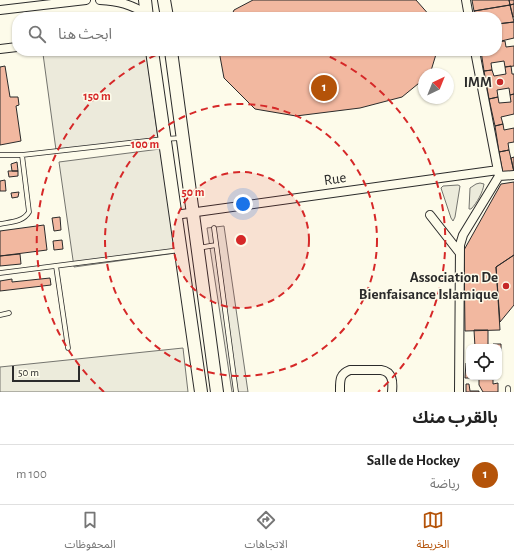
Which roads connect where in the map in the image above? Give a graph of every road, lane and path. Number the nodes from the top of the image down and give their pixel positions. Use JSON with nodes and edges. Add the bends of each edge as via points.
{"nodes":[{"id":1,"x":86,"y":0,"type":"edge"},
{"id":2,"x":100,"y":0,"type":"edge"},
{"id":3,"x":145,"y":0,"type":"edge"},
{"id":4,"x":164,"y":0,"type":"edge"},
{"id":5,"x":466,"y":0,"type":"edge"},
{"id":6,"x":0,"y":10,"type":"edge"},
{"id":7,"x":142,"y":12,"type":"edge"},
{"id":8,"x":146,"y":12,"type":"edge"},
{"id":9,"x":165,"y":12,"type":"edge"},
{"id":10,"x":468,"y":12,"type":"edge"},
{"id":11,"x":12,"y":48,"type":"edge"},
{"id":12,"x":0,"y":49,"type":"edge"},
{"id":13,"x":153,"y":56,"type":"edge"},
{"id":14,"x":172,"y":56,"type":"edge"},
{"id":15,"x":477,"y":56,"type":"edge"},
{"id":16,"x":182,"y":138,"type":"junction"},
{"id":17,"x":164,"y":139,"type":"junction"},
{"id":18,"x":0,"y":155,"type":"edge"},
{"id":19,"x":22,"y":155,"type":"junction"},
{"id":20,"x":498,"y":173,"type":"junction"},
{"id":21,"x":514,"y":175,"type":"edge"},
{"id":22,"x":193,"y":213,"type":"junction"},
{"id":23,"x":176,"y":215,"type":"junction"},
{"id":24,"x":430,"y":215,"type":"dead end"},
{"id":25,"x":0,"y":224,"type":"edge"},
{"id":26,"x":214,"y":228,"type":"dead end"},
{"id":27,"x":216,"y":245,"type":"junction"},
{"id":28,"x":197,"y":248,"type":"junction"},
{"id":29,"x":180,"y":250,"type":"junction"},
{"id":30,"x":459,"y":252,"type":"junction"},
{"id":31,"x":56,"y":266,"type":"junction"},
{"id":32,"x":0,"y":273,"type":"edge"},
{"id":33,"x":9,"y":313,"type":"dead end"},
{"id":34,"x":0,"y":315,"type":"edge"},
{"id":35,"x":68,"y":348,"type":"dead end"},
{"id":36,"x":201,"y":392,"type":"edge"},
{"id":37,"x":217,"y":392,"type":"edge"},
{"id":38,"x":236,"y":392,"type":"edge"},
{"id":39,"x":340,"y":392,"type":"edge"},
{"id":40,"x":392,"y":392,"type":"edge"},
{"id":41,"x":459,"y":392,"type":"edge"}],
"edges":[{"from":1,"to":6,"type":"street"},
{"from":2,"to":7,"type":"street","via":[[126,4]]},
{"from":3,"to":8,"type":"street"},
{"from":4,"to":9,"type":"street"},
{"from":5,"to":10,"type":"street"},
{"from":11,"to":12,"type":"street"},
{"from":13,"to":17,"type":"street"},
{"from":14,"to":16,"type":"street"},
{"from":15,"to":20,"type":"street"},
{"from":16,"to":17,"type":"lane"},
{"from":16,"to":22,"type":"street"},
{"from":17,"to":19,"type":"lane"},
{"from":17,"to":23,"type":"street"},
{"from":18,"to":19,"type":"lane"},
{"from":19,"to":25,"type":"lane","via":[[29,212],[17,221]]},
{"from":20,"to":21,"type":"street","name":"Rue"},
{"from":20,"to":22,"type":"street","name":"Rue"},
{"from":20,"to":30,"type":"street","via":[[463,235]]},
{"from":22,"to":23,"type":"street","name":"Rue"},
{"from":22,"to":28,"type":"street"},
{"from":23,"to":29,"type":"street"},
{"from":24,"to":30,"type":"street"},
{"from":26,"to":27,"type":"lane"},
{"from":27,"to":28,"type":"lane"},
{"from":27,"to":38,"type":"lane"},
{"from":28,"to":37,"type":"street"},
{"from":29,"to":31,"type":"lane"},
{"from":29,"to":36,"type":"street"},
{"from":30,"to":41,"type":"street"},
{"from":31,"to":32,"type":"lane"},
{"from":31,"to":35,"type":"lane"},
{"from":33,"to":34,"type":"lane"},
{"from":39,"to":40,"type":"street","via":[[340,378],[350,370],[386,371],[393,382]]}]}
